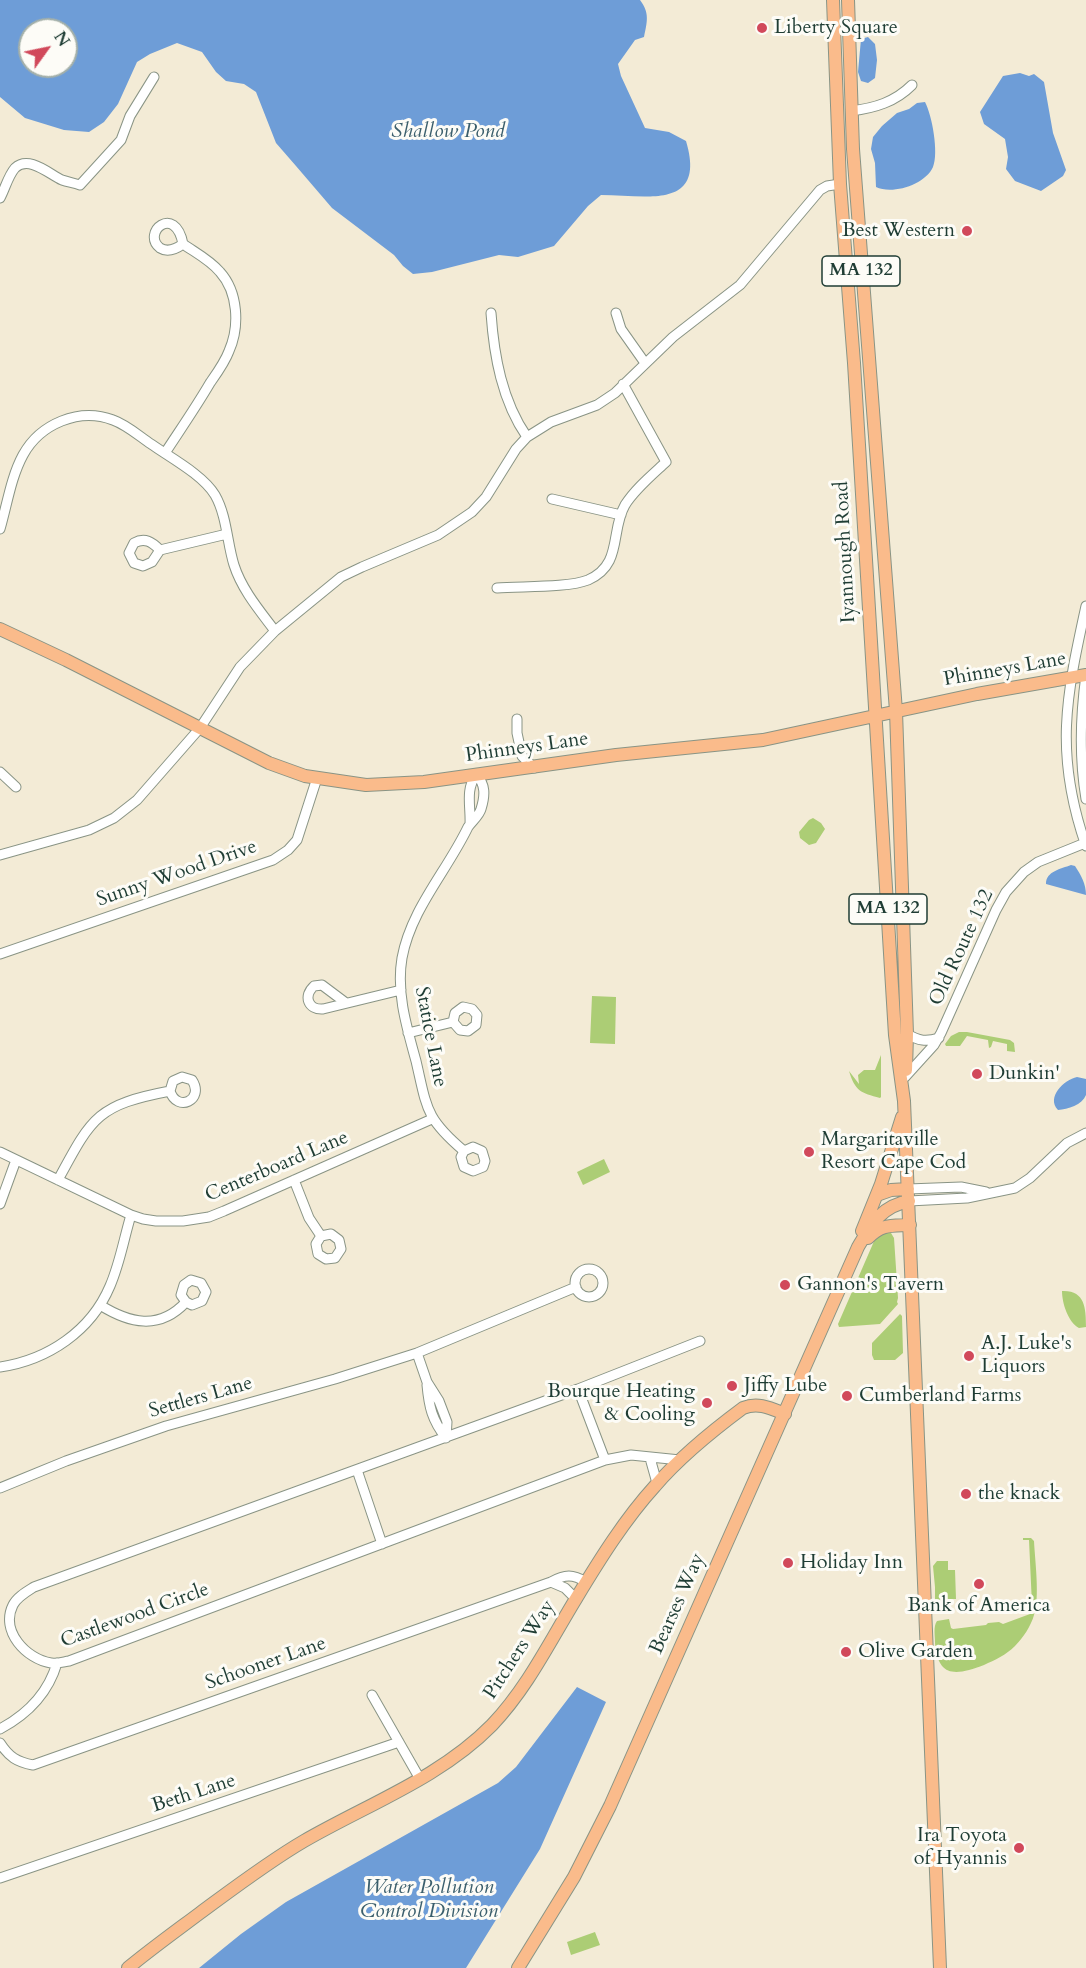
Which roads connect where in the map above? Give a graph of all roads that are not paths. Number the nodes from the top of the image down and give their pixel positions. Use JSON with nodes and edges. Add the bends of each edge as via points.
{"nodes":[{"id":1,"x":833,"y":0,"type":"edge"},
{"id":2,"x":848,"y":0,"type":"edge"},
{"id":3,"x":154,"y":78,"type":"dead end"},
{"id":4,"x":912,"y":85,"type":"dead end"},
{"id":5,"x":851,"y":111,"type":"junction"},
{"id":6,"x":840,"y":184,"type":"junction"},
{"id":7,"x":0,"y":198,"type":"edge"},
{"id":8,"x":183,"y":244,"type":"dead end"},
{"id":9,"x":491,"y":313,"type":"dead end"},
{"id":10,"x":616,"y":313,"type":"dead end"},
{"id":11,"x":645,"y":363,"type":"junction"},
{"id":12,"x":623,"y":384,"type":"junction"},
{"id":13,"x":527,"y":436,"type":"junction"},
{"id":14,"x":165,"y":453,"type":"junction"},
{"id":15,"x":552,"y":499,"type":"dead end"},
{"id":16,"x":621,"y":515,"type":"junction"},
{"id":17,"x":0,"y":529,"type":"edge"},
{"id":18,"x":227,"y":534,"type":"junction"},
{"id":19,"x":160,"y":550,"type":"dead end"},
{"id":20,"x":496,"y":588,"type":"dead end"},
{"id":21,"x":1086,"y":606,"type":"edge"},
{"id":22,"x":0,"y":629,"type":"edge"},
{"id":23,"x":275,"y":631,"type":"junction"},
{"id":24,"x":1086,"y":675,"type":"edge"},
{"id":25,"x":1071,"y":677,"type":"junction"},
{"id":26,"x":896,"y":711,"type":"junction"},
{"id":27,"x":875,"y":716,"type":"junction"},
{"id":28,"x":517,"y":719,"type":"dead end"},
{"id":29,"x":200,"y":728,"type":"junction"},
{"id":30,"x":534,"y":768,"type":"junction"},
{"id":31,"x":0,"y":772,"type":"edge"},
{"id":32,"x":476,"y":775,"type":"junction"},
{"id":33,"x":317,"y":778,"type":"junction"},
{"id":34,"x":16,"y":787,"type":"dead end"},
{"id":35,"x":1086,"y":799,"type":"edge"},
{"id":36,"x":470,"y":824,"type":"junction"},
{"id":37,"x":1085,"y":844,"type":"edge"},
{"id":38,"x":0,"y":855,"type":"edge"},
{"id":39,"x":0,"y":954,"type":"edge"},
{"id":40,"x":401,"y":990,"type":"junction"},
{"id":41,"x":346,"y":1003,"type":"dead end"},
{"id":42,"x":453,"y":1022,"type":"dead end"},
{"id":43,"x":408,"y":1033,"type":"junction"},
{"id":44,"x":908,"y":1034,"type":"junction"},
{"id":45,"x":939,"y":1038,"type":"junction"},
{"id":46,"x":905,"y":1077,"type":"junction"},
{"id":47,"x":170,"y":1090,"type":"dead end"},
{"id":48,"x":904,"y":1106,"type":"junction"},
{"id":49,"x":432,"y":1119,"type":"junction"},
{"id":50,"x":1086,"y":1133,"type":"edge"},
{"id":51,"x":464,"y":1151,"type":"dead end"},
{"id":52,"x":0,"y":1152,"type":"edge"},
{"id":53,"x":16,"y":1160,"type":"junction"},
{"id":54,"x":58,"y":1180,"type":"junction"},
{"id":55,"x":294,"y":1180,"type":"junction"},
{"id":56,"x":877,"y":1195,"type":"junction"},
{"id":57,"x":908,"y":1195,"type":"junction"},
{"id":58,"x":0,"y":1204,"type":"edge"},
{"id":59,"x":131,"y":1215,"type":"junction"},
{"id":60,"x":910,"y":1225,"type":"junction"},
{"id":61,"x":321,"y":1236,"type":"dead end"},
{"id":62,"x":858,"y":1247,"type":"junction"},
{"id":63,"x":576,"y":1287,"type":"dead end"},
{"id":64,"x":186,"y":1302,"type":"dead end"},
{"id":65,"x":100,"y":1305,"type":"junction"},
{"id":66,"x":700,"y":1341,"type":"dead end"},
{"id":67,"x":417,"y":1353,"type":"junction"},
{"id":68,"x":0,"y":1367,"type":"edge"},
{"id":69,"x":578,"y":1389,"type":"junction"},
{"id":70,"x":785,"y":1414,"type":"junction"},
{"id":71,"x":446,"y":1438,"type":"junction"},
{"id":72,"x":650,"y":1458,"type":"junction"},
{"id":73,"x":605,"y":1460,"type":"junction"},
{"id":74,"x":680,"y":1460,"type":"junction"},
{"id":75,"x":357,"y":1470,"type":"junction"},
{"id":76,"x":657,"y":1484,"type":"junction"},
{"id":77,"x":0,"y":1488,"type":"edge"},
{"id":78,"x":381,"y":1544,"type":"junction"},
{"id":79,"x":551,"y":1582,"type":"junction"},
{"id":80,"x":586,"y":1582,"type":"junction"},
{"id":81,"x":576,"y":1599,"type":"junction"},
{"id":82,"x":57,"y":1663,"type":"junction"},
{"id":83,"x":372,"y":1695,"type":"dead end"},
{"id":84,"x":0,"y":1729,"type":"edge"},
{"id":85,"x":399,"y":1742,"type":"junction"},
{"id":86,"x":0,"y":1743,"type":"edge"},
{"id":87,"x":420,"y":1779,"type":"junction"},
{"id":88,"x":0,"y":1878,"type":"edge"},
{"id":89,"x":128,"y":1968,"type":"edge"},
{"id":90,"x":518,"y":1968,"type":"edge"},
{"id":91,"x":940,"y":1968,"type":"edge"}],
"edges":[{"from":1,"to":6,"type":"main road","name":"Iyannough Road","number":"MA 132"},
{"from":2,"to":5,"type":"main road","name":"Iyannough Road","number":"MA 132"},
{"from":3,"to":7,"type":"street","via":[[130,116],[121,140],[80,185],[25,164],[16,168]]},
{"from":4,"to":5,"type":"street","via":[[884,104]]},
{"from":5,"to":26,"type":"main road","name":"Iyannough Road","number":"MA 132"},
{"from":6,"to":11,"type":"street","via":[[820,190],[740,285]]},
{"from":6,"to":27,"type":"main road","name":"Iyannough Road","number":"MA 132"},
{"from":8,"to":14,"type":"street","via":[[211,262],[226,279],[234,299],[235,332],[220,368]]},
{"from":9,"to":13,"type":"street","via":[[502,381],[515,420]]},
{"from":10,"to":11,"type":"street","via":[[621,329]]},
{"from":11,"to":12,"type":"street"},
{"from":12,"to":13,"type":"street","via":[[597,405],[551,422]]},
{"from":12,"to":16,"type":"street","via":[[666,462],[630,499]]},
{"from":13,"to":23,"type":"street","via":[[486,496],[464,519],[428,540],[341,577]]},
{"from":14,"to":17,"type":"street","via":[[111,419],[88,416],[59,421],[39,435],[22,456]]},
{"from":14,"to":18,"type":"street","via":[[211,489],[221,507]]},
{"from":15,"to":16,"type":"street"},
{"from":16,"to":20,"type":"street","via":[[612,556],[595,576],[574,583]]},
{"from":18,"to":19,"type":"street"},
{"from":18,"to":23,"type":"street","via":[[238,576]]},
{"from":21,"to":25,"type":"street"},
{"from":22,"to":29,"type":"main road","name":"Phinneys Lane"},
{"from":23,"to":29,"type":"street","via":[[240,668]]},
{"from":24,"to":25,"type":"main road","name":"Phinneys Lane"},
{"from":24,"to":35,"type":"street","via":[[1080,754]]},
{"from":25,"to":26,"type":"main road","name":"Phinneys Lane"},
{"from":25,"to":37,"type":"street","via":[[1066,756]]},
{"from":26,"to":27,"type":"main road","name":"Phinneys Lane"},
{"from":26,"to":44,"type":"main road","name":"Iyannough Road","number":"MA 132"},
{"from":27,"to":30,"type":"main road","name":"Phinneys Lane","via":[[763,740]]},
{"from":27,"to":48,"type":"main road","name":"Iyannough Road","number":"MA 132","via":[[895,1035]]},
{"from":28,"to":30,"type":"street","via":[[522,756]]},
{"from":29,"to":33,"type":"main road","name":"Phinneys Lane","via":[[262,760]]},
{"from":29,"to":38,"type":"street","via":[[141,796],[114,818],[89,830]]},
{"from":30,"to":32,"type":"main road","name":"Phinneys Lane"},
{"from":31,"to":34,"type":"street"},
{"from":32,"to":33,"type":"main road","name":"Phinneys Lane","via":[[378,785]]},
{"from":32,"to":36,"type":"street","name":"Statice Lane","via":[[469,789]]},
{"from":32,"to":36,"type":"street","name":"Statice Lane","via":[[484,793],[480,812]]},
{"from":33,"to":39,"type":"street","name":"Sunny Wood Drive","via":[[297,840],[273,860]]},
{"from":36,"to":40,"type":"street","name":"Statice Lane","via":[[412,926],[402,957]]},
{"from":37,"to":45,"type":"street","name":"Old Route 132","via":[[1038,862],[1006,892]]},
{"from":40,"to":41,"type":"street"},
{"from":40,"to":43,"type":"street","name":"Statice Lane"},
{"from":42,"to":43,"type":"street"},
{"from":43,"to":49,"type":"street","name":"Statice Lane"},
{"from":44,"to":45,"type":"street","name":"Old Route 132","via":[[922,1041]]},
{"from":44,"to":46,"type":"main road","name":"Iyannough Road","number":"MA 132"},
{"from":45,"to":46,"type":"street","name":"Old Route 132"},
{"from":46,"to":48,"type":"main road","name":"Iyannough Road","number":"MA 132"},
{"from":47,"to":54,"type":"street","via":[[127,1100],[99,1116],[85,1131]]},
{"from":48,"to":56,"type":"main road"},
{"from":48,"to":57,"type":"main road","name":"Iyannough Road","number":"MA 132"},
{"from":49,"to":51,"type":"street","name":"Statice Lane"},
{"from":49,"to":55,"type":"street","name":"Centerboard Lane"},
{"from":50,"to":57,"type":"street","name":"Bearses Way","via":[[1067,1143],[1026,1182],[1010,1190],[988,1193],[961,1187]]},
{"from":52,"to":53,"type":"street","name":"Centerboard Lane"},
{"from":53,"to":54,"type":"street","name":"Centerboard Lane"},
{"from":53,"to":58,"type":"street"},
{"from":54,"to":59,"type":"street","name":"Centerboard Lane"},
{"from":55,"to":59,"type":"street","name":"Centerboard Lane","via":[[209,1217],[170,1222]]},
{"from":55,"to":61,"type":"street"},
{"from":56,"to":57,"type":"main road","name":"Bearses Way","via":[[891,1190]]},
{"from":56,"to":62,"type":"main road","name":"Bearses Way"},
{"from":57,"to":60,"type":"main road","name":"Iyannough Road","number":"MA 132"},
{"from":57,"to":62,"type":"main road","name":"Bearses Way","via":[[877,1217]]},
{"from":59,"to":65,"type":"street","via":[[115,1273]]},
{"from":60,"to":62,"type":"main road","via":[[880,1228]]},
{"from":60,"to":91,"type":"main road","name":"Iyannough Road","number":"MA 132"},
{"from":62,"to":70,"type":"main road","name":"Bearses Way"},
{"from":63,"to":67,"type":"street","name":"Settlers Lane"},
{"from":64,"to":65,"type":"street","via":[[169,1316],[146,1321],[122,1317]]},
{"from":65,"to":68,"type":"street","via":[[80,1329],[55,1348]]},
{"from":66,"to":69,"type":"street","name":"Castlewood Circle"},
{"from":67,"to":71,"type":"street","via":[[436,1426]]},
{"from":67,"to":77,"type":"street","name":"Settlers Lane","via":[[172,1424]]},
{"from":69,"to":71,"type":"street","name":"Castlewood Circle"},
{"from":69,"to":73,"type":"street"},
{"from":70,"to":74,"type":"main road","name":"Pitchers Way","via":[[762,1405],[743,1408]]},
{"from":70,"to":90,"type":"main road","name":"Bearses Way","via":[[602,1823]]},
{"from":71,"to":75,"type":"street","name":"Castlewood Circle"},
{"from":72,"to":73,"type":"street","name":"Castlewood Circle","via":[[623,1455]]},
{"from":72,"to":74,"type":"street","name":"Castlewood Circle"},
{"from":72,"to":76,"type":"street"},
{"from":73,"to":78,"type":"street","name":"Castlewood Circle"},
{"from":74,"to":76,"type":"main road","name":"Pitchers Way"},
{"from":75,"to":78,"type":"street"},
{"from":75,"to":82,"type":"street","name":"Castlewood Circle","via":[[25,1593],[10,1611],[11,1634],[34,1656]]},
{"from":76,"to":80,"type":"main road","name":"Pitchers Way"},
{"from":78,"to":82,"type":"street","name":"Castlewood Circle"},
{"from":79,"to":80,"type":"street","name":"Schooner Lane","via":[[571,1575]]},
{"from":79,"to":81,"type":"street"},
{"from":79,"to":86,"type":"street","name":"Schooner Lane","via":[[33,1765],[9,1756]]},
{"from":80,"to":81,"type":"main road","name":"Pitchers Way"},
{"from":81,"to":87,"type":"main road","name":"Pitchers Way","via":[[509,1705],[461,1753]]},
{"from":82,"to":84,"type":"street","via":[[38,1701],[20,1718]]},
{"from":83,"to":85,"type":"street"},
{"from":85,"to":87,"type":"street"},
{"from":85,"to":88,"type":"street","name":"Beth Lane"},
{"from":87,"to":89,"type":"main road","name":"Pitchers Way","via":[[257,1871]]}]}
